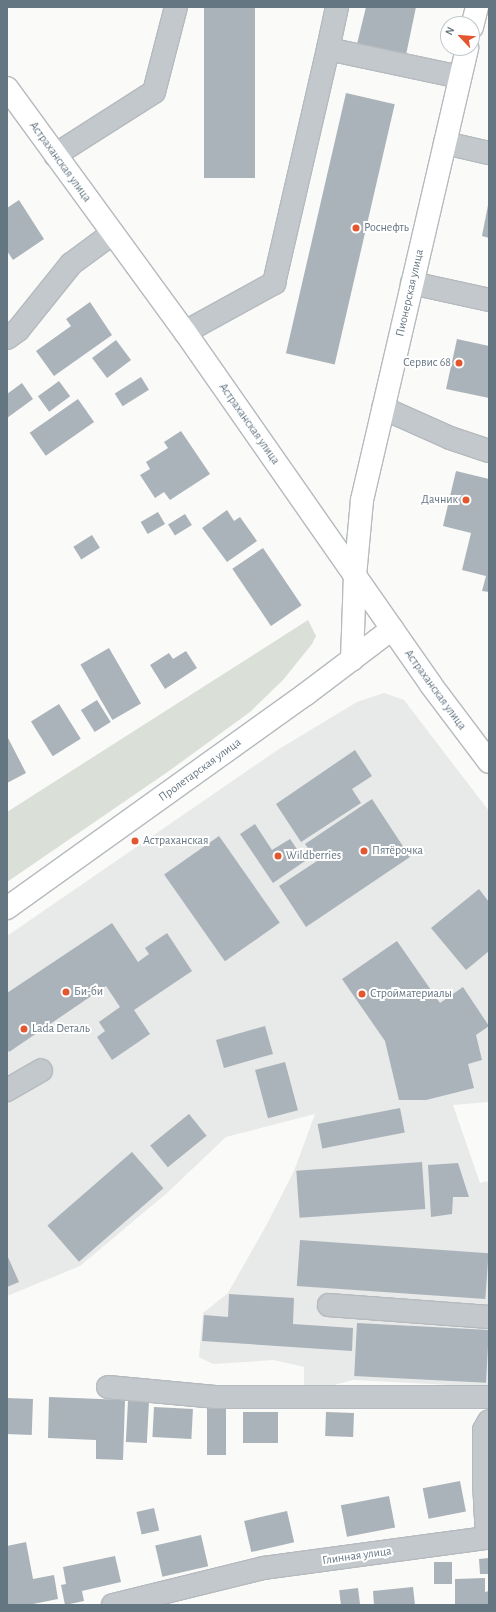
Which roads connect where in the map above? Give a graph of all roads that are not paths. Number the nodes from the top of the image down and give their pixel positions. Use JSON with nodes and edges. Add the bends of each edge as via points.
{"nodes":[{"id":1,"x":176,"y":7,"type":"edge"},
{"id":2,"x":337,"y":7,"type":"edge"},
{"id":3,"x":328,"y":49,"type":"junction"},
{"id":4,"x":465,"y":56,"type":"edge"},
{"id":5,"x":460,"y":77,"type":"junction"},
{"id":6,"x":10,"y":101,"type":"edge"},
{"id":7,"x":445,"y":143,"type":"junction"},
{"id":8,"x":489,"y":153,"type":"edge"},
{"id":9,"x":54,"y":154,"type":"junction"},
{"id":10,"x":113,"y":233,"type":"junction"},
{"id":11,"x":412,"y":283,"type":"junction"},
{"id":12,"x":489,"y":300,"type":"edge"},
{"id":13,"x":185,"y":332,"type":"junction"},
{"id":14,"x":7,"y":338,"type":"edge"},
{"id":15,"x":384,"y":408,"type":"junction"},
{"id":16,"x":489,"y":451,"type":"edge"},
{"id":17,"x":355,"y":576,"type":"junction"},
{"id":18,"x":392,"y":629,"type":"junction"},
{"id":19,"x":352,"y":660,"type":"junction"},
{"id":20,"x":489,"y":762,"type":"edge"},
{"id":21,"x":7,"y":908,"type":"edge"},
{"id":22,"x":41,"y":1070,"type":"dead end"},
{"id":23,"x":7,"y":1090,"type":"edge"},
{"id":24,"x":329,"y":1304,"type":"dead end"},
{"id":25,"x":489,"y":1317,"type":"edge"},
{"id":26,"x":108,"y":1387,"type":"dead end"},
{"id":27,"x":489,"y":1397,"type":"edge"},
{"id":28,"x":489,"y":1421,"type":"edge"},
{"id":29,"x":113,"y":1605,"type":"edge"}],
"edges":[{"from":1,"to":9,"type":"street","via":[[154,92]]},
{"from":2,"to":3,"type":"street"},
{"from":3,"to":5,"type":"street"},
{"from":3,"to":13,"type":"street","via":[[274,283]]},
{"from":4,"to":5,"type":"main road","name":"Пионерская улица"},
{"from":5,"to":7,"type":"main road","name":"Пионерская улица"},
{"from":6,"to":9,"type":"main road","name":"Астраханская улица"},
{"from":7,"to":8,"type":"street"},
{"from":7,"to":11,"type":"main road","name":"Пионерская улица"},
{"from":9,"to":10,"type":"main road","name":"Астраханская улица"},
{"from":10,"to":13,"type":"main road","name":"Астраханская улица"},
{"from":10,"to":14,"type":"street","via":[[71,264],[18,330]]},
{"from":11,"to":12,"type":"street"},
{"from":11,"to":15,"type":"main road","name":"Пионерская улица"},
{"from":13,"to":17,"type":"main road","name":"Астраханская улица"},
{"from":15,"to":16,"type":"street","via":[[450,438]]},
{"from":15,"to":17,"type":"main road","name":"Пионерская улица","via":[[362,500]]},
{"from":17,"to":18,"type":"main road","name":"Астраханская улица"},
{"from":17,"to":19,"type":"main road","name":"Пионерская улица"},
{"from":18,"to":19,"type":"main road","name":"Пролетарская улица"},
{"from":18,"to":20,"type":"main road","name":"Астраханская улица"},
{"from":19,"to":21,"type":"main road","name":"Пролетарская улица"},
{"from":22,"to":23,"type":"street"},
{"from":24,"to":25,"type":"street"},
{"from":26,"to":27,"type":"street","via":[[215,1398]]},
{"from":28,"to":29,"type":"street","name":"Глинная улица","via":[[484,1430],[487,1538],[264,1568]]}]}
